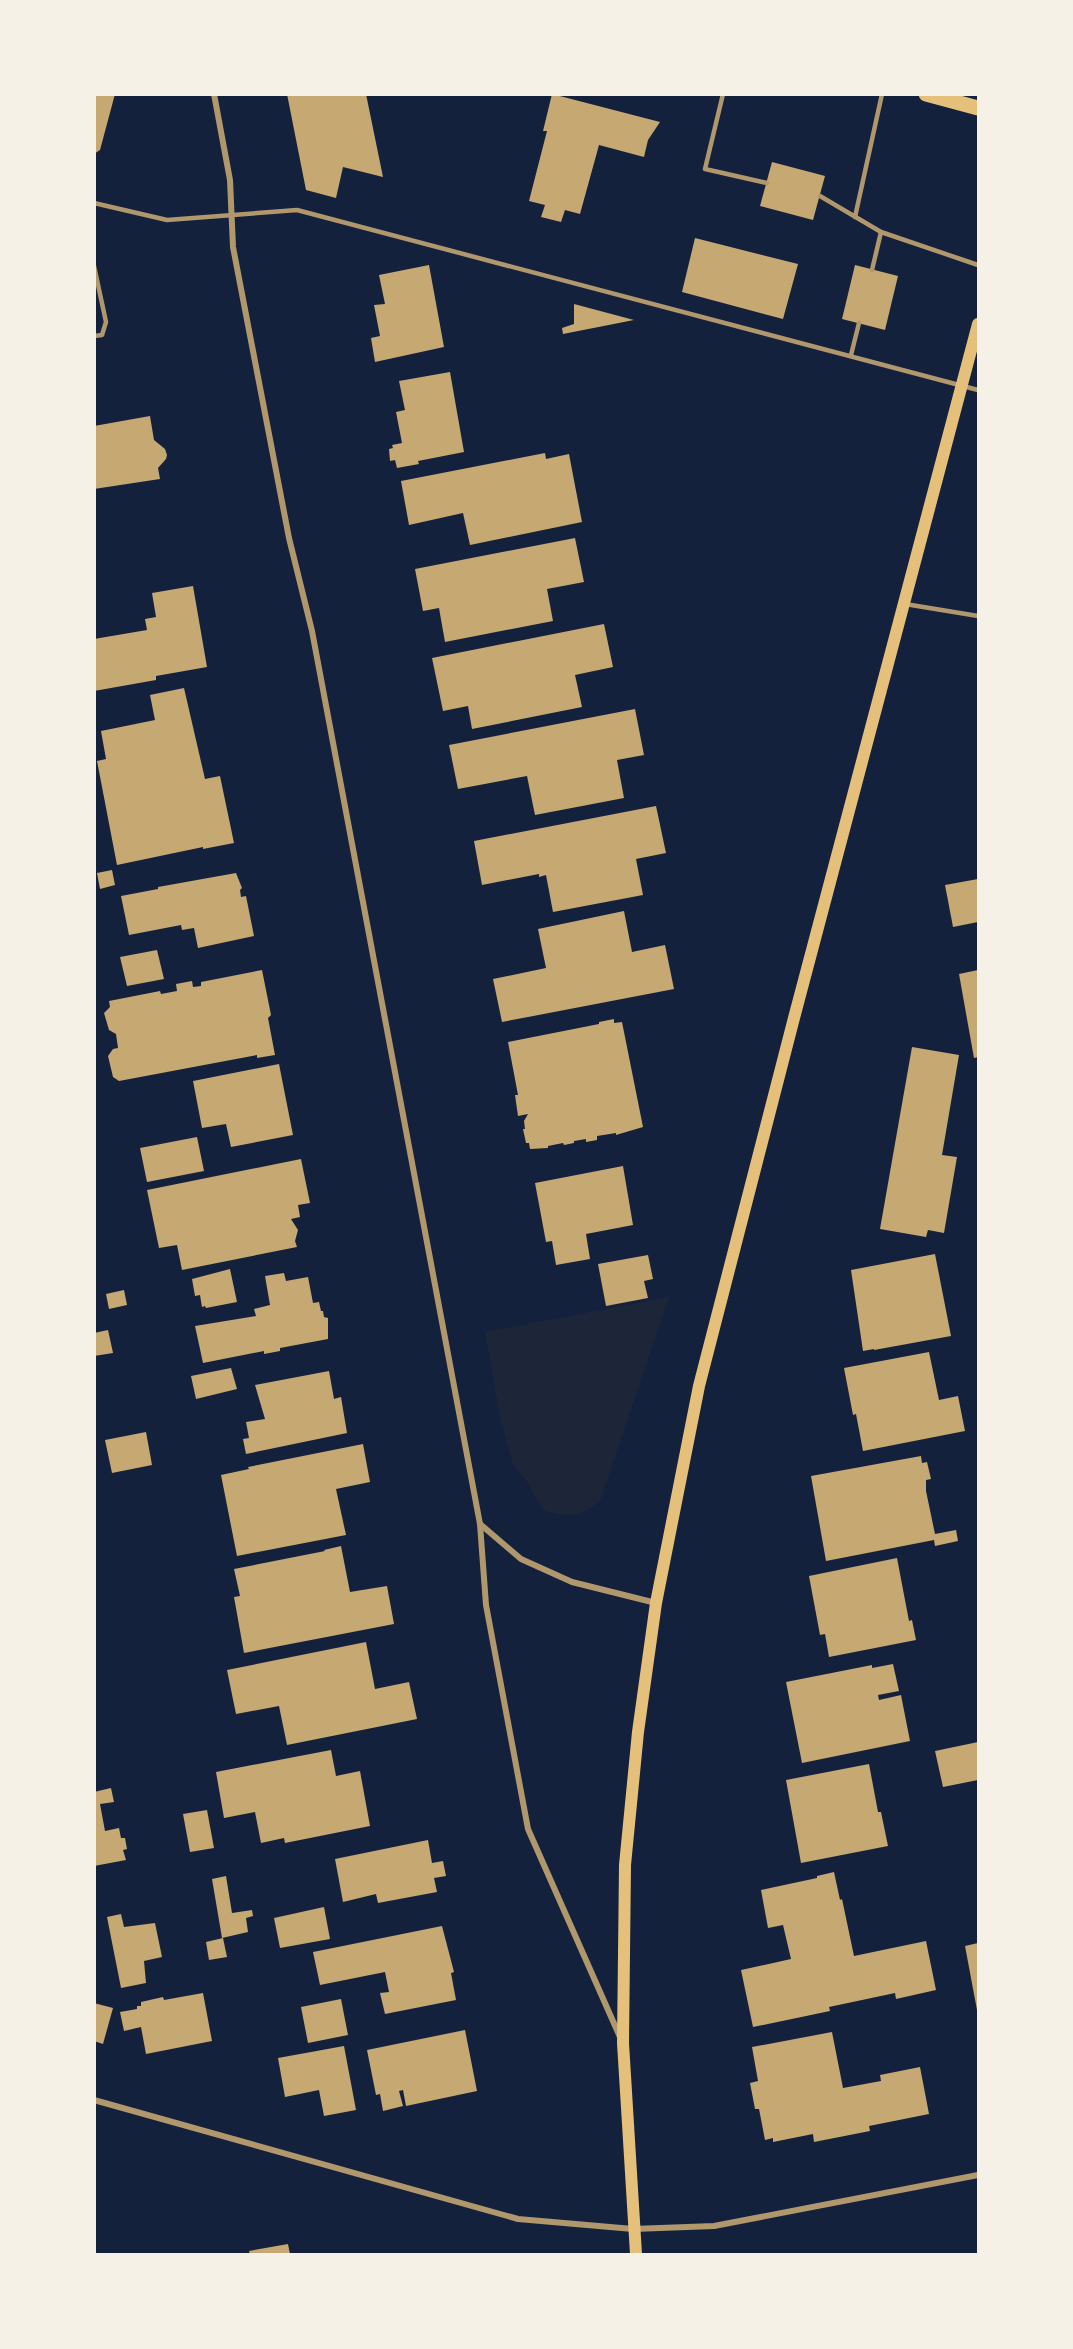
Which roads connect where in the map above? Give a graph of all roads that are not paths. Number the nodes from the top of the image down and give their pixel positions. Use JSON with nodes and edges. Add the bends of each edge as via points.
{"nodes":[{"id":1,"x":214,"y":94,"type":"edge"},
{"id":2,"x":723,"y":94,"type":"edge"},
{"id":3,"x":882,"y":94,"type":"edge"},
{"id":4,"x":927,"y":94,"type":"edge"},
{"id":5,"x":978,"y":108,"type":"edge"},
{"id":6,"x":766,"y":183,"type":"dead end"},
{"id":7,"x":820,"y":196,"type":"dead end"},
{"id":8,"x":94,"y":203,"type":"edge"},
{"id":9,"x":230,"y":214,"type":"junction"},
{"id":10,"x":855,"y":217,"type":"junction"},
{"id":11,"x":881,"y":232,"type":"junction"},
{"id":12,"x":978,"y":265,"type":"edge"},
{"id":13,"x":94,"y":266,"type":"edge"},
{"id":14,"x":872,"y":270,"type":"dead end"},
{"id":15,"x":859,"y":323,"type":"dead end"},
{"id":16,"x":978,"y":324,"type":"edge"},
{"id":17,"x":94,"y":336,"type":"edge"},
{"id":18,"x":851,"y":355,"type":"junction"},
{"id":19,"x":964,"y":386,"type":"junction"},
{"id":20,"x":978,"y":390,"type":"edge"},
{"id":21,"x":905,"y":604,"type":"junction"},
{"id":22,"x":978,"y":616,"type":"edge"},
{"id":23,"x":480,"y":1524,"type":"junction"},
{"id":24,"x":656,"y":1603,"type":"junction"},
{"id":25,"x":622,"y":2043,"type":"junction"},
{"id":26,"x":94,"y":2100,"type":"edge"},
{"id":27,"x":978,"y":2175,"type":"edge"},
{"id":28,"x":633,"y":2229,"type":"junction"},
{"id":29,"x":636,"y":2254,"type":"edge"}],
"edges":[{"from":1,"to":9,"type":"street","via":[[230,180]]},
{"from":2,"to":6,"type":"lane","via":[[705,169]]},
{"from":3,"to":10,"type":"lane"},
{"from":4,"to":5,"type":"main road"},
{"from":7,"to":10,"type":"lane"},
{"from":8,"to":9,"type":"lane","via":[[167,220]]},
{"from":9,"to":18,"type":"lane","via":[[297,210]]},
{"from":9,"to":23,"type":"street","via":[[233,247],[289,538],[312,631]]},
{"from":10,"to":11,"type":"lane"},
{"from":11,"to":12,"type":"lane"},
{"from":11,"to":14,"type":"lane"},
{"from":13,"to":17,"type":"lane","via":[[106,322],[102,335]]},
{"from":15,"to":18,"type":"lane"},
{"from":16,"to":19,"type":"main road"},
{"from":18,"to":19,"type":"lane"},
{"from":19,"to":20,"type":"lane"},
{"from":19,"to":21,"type":"main road"},
{"from":21,"to":22,"type":"lane"},
{"from":21,"to":24,"type":"main road","via":[[699,1386]]},
{"from":23,"to":24,"type":"street","via":[[521,1559],[572,1582]]},
{"from":23,"to":25,"type":"street","via":[[486,1605],[528,1829]]},
{"from":24,"to":25,"type":"main road","via":[[625,1865]]},
{"from":25,"to":28,"type":"main road"},
{"from":26,"to":28,"type":"street","via":[[518,2219]]},
{"from":27,"to":28,"type":"street","via":[[714,2226]]},
{"from":28,"to":29,"type":"main road"}]}
